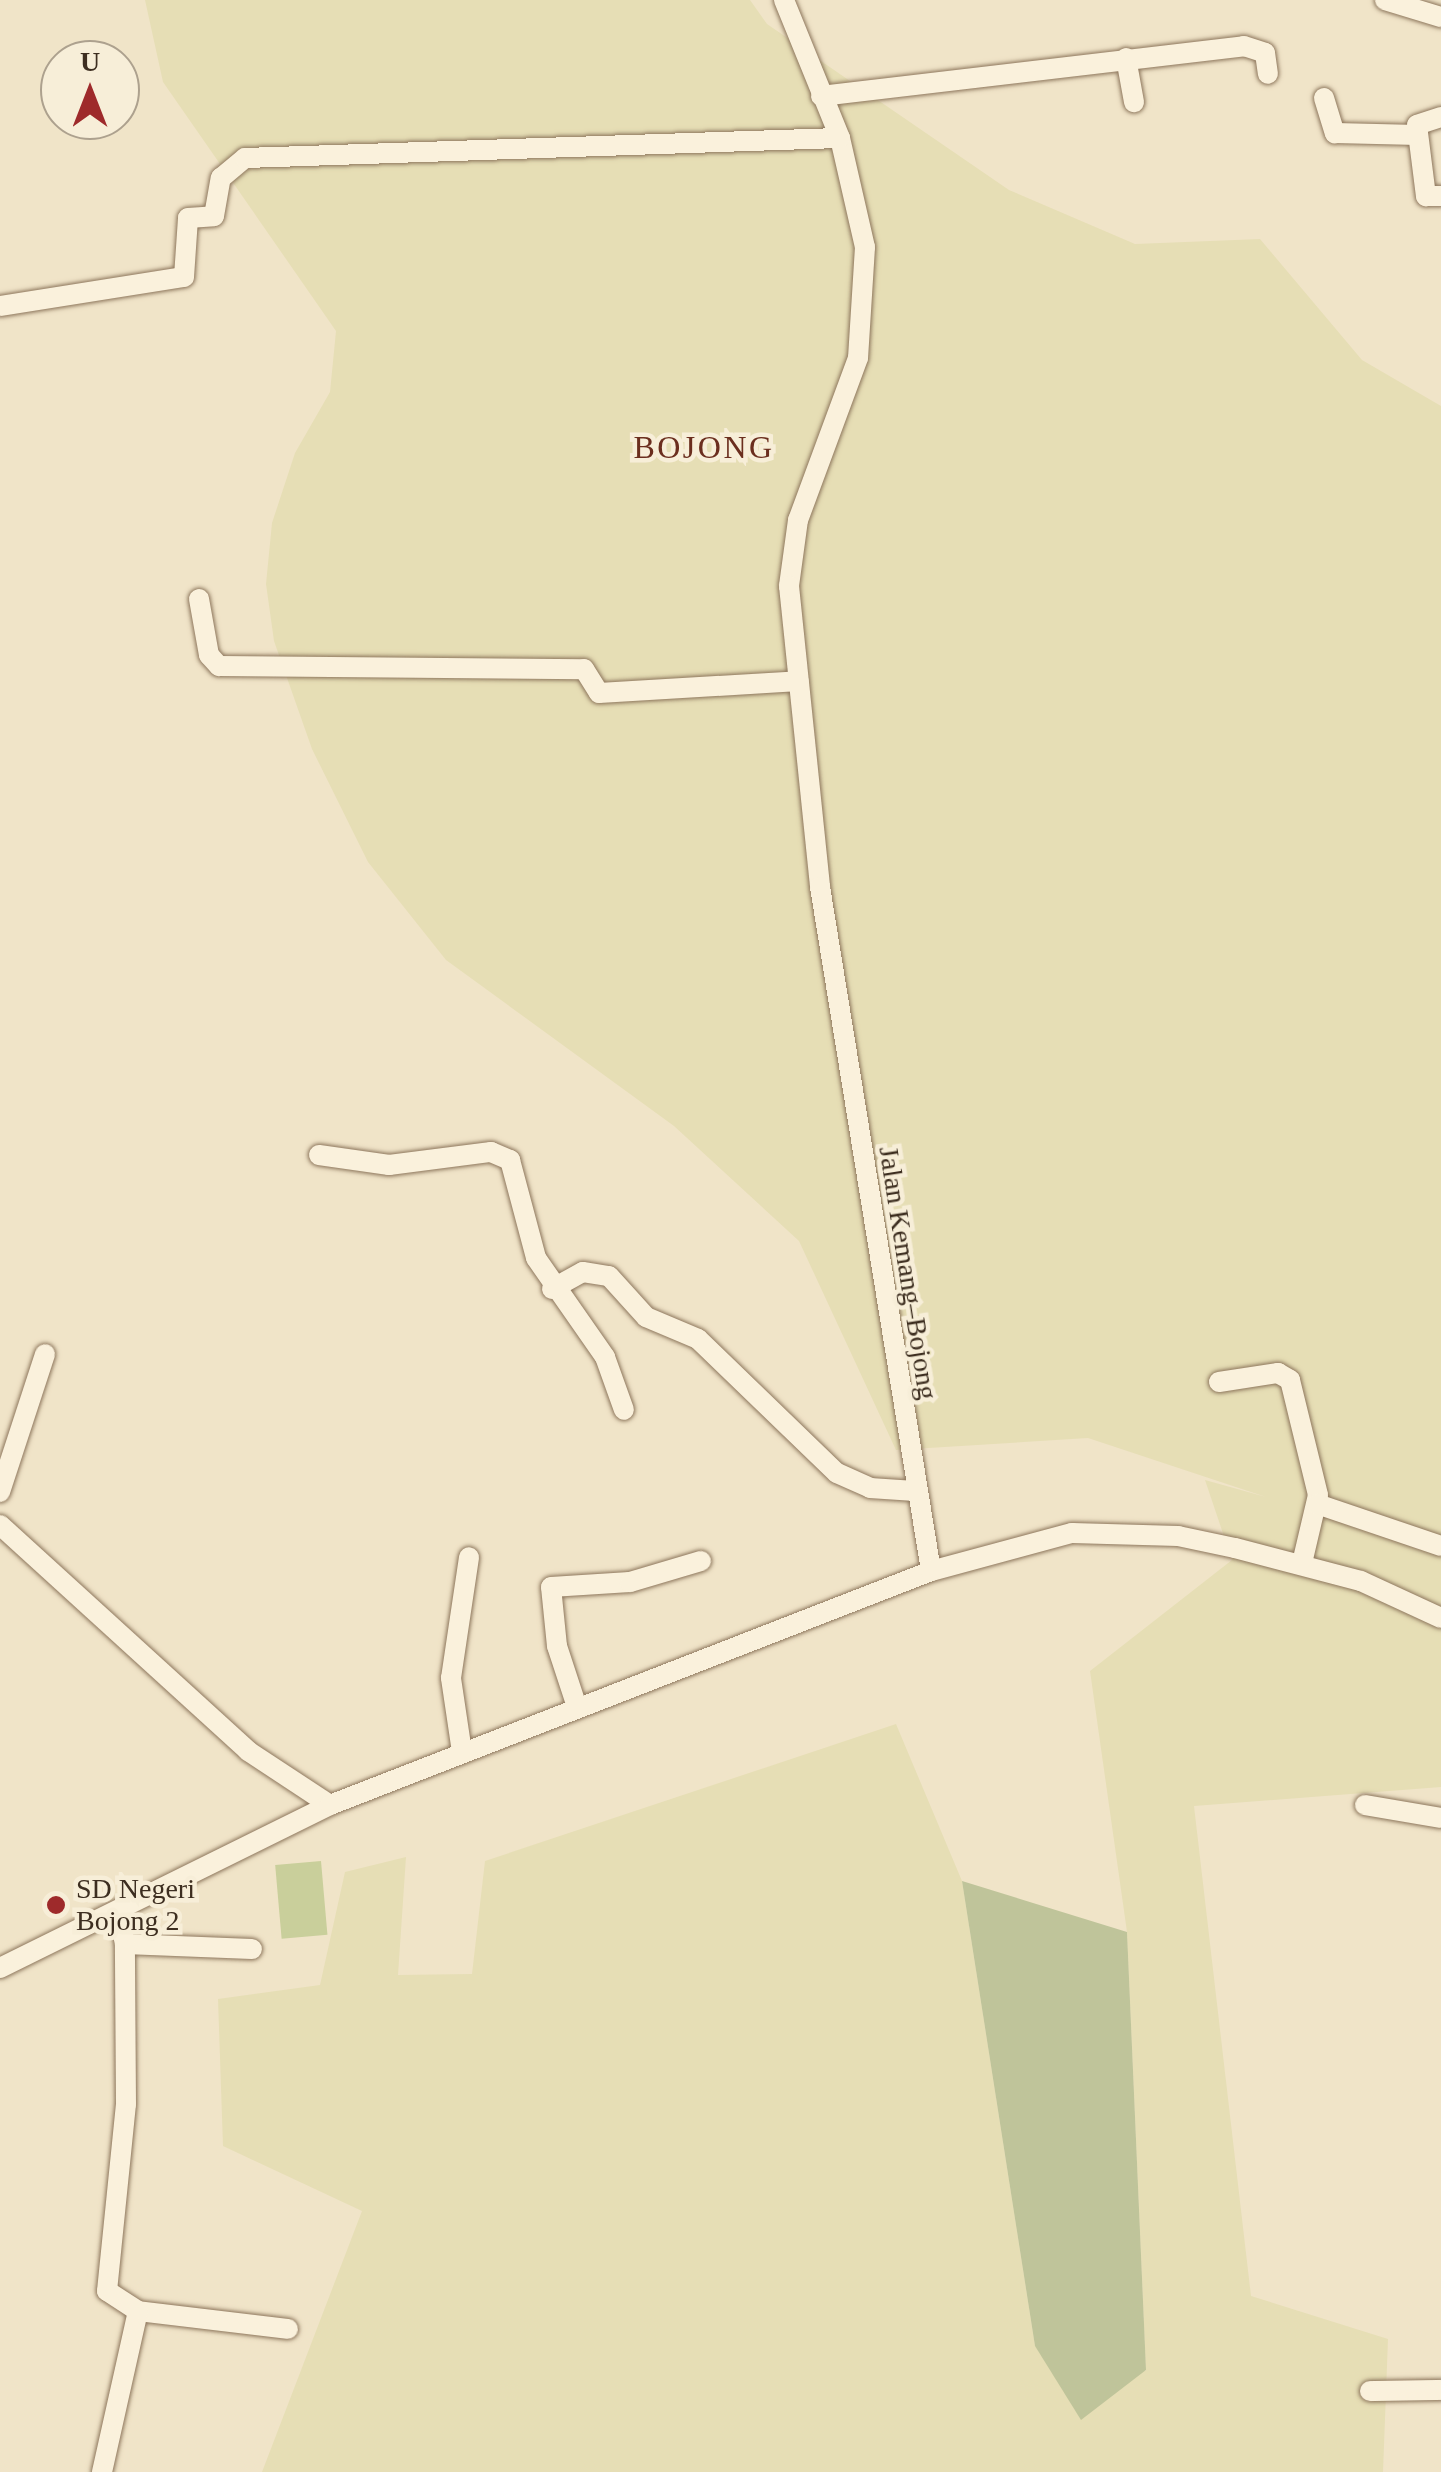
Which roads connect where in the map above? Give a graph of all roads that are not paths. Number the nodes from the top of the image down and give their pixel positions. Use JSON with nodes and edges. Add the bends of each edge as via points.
{"nodes":[{"id":1,"x":784,"y":0,"type":"edge"},
{"id":2,"x":1384,"y":0,"type":"edge"},
{"id":3,"x":1441,"y":17,"type":"edge"},
{"id":4,"x":1126,"y":58,"type":"junction"},
{"id":5,"x":1268,"y":74,"type":"dead end"},
{"id":6,"x":822,"y":96,"type":"junction"},
{"id":7,"x":1324,"y":98,"type":"dead end"},
{"id":8,"x":1134,"y":102,"type":"dead end"},
{"id":9,"x":1441,"y":117,"type":"edge"},
{"id":10,"x":1418,"y":135,"type":"junction"},
{"id":11,"x":840,"y":138,"type":"junction"},
{"id":12,"x":1441,"y":196,"type":"edge"},
{"id":13,"x":0,"y":306,"type":"edge"},
{"id":14,"x":199,"y":599,"type":"dead end"},
{"id":15,"x":799,"y":681,"type":"junction"},
{"id":16,"x":319,"y":1155,"type":"dead end"},
{"id":17,"x":552,"y":1288,"type":"junction"},
{"id":18,"x":45,"y":1354,"type":"dead end"},
{"id":19,"x":1218,"y":1382,"type":"dead end"},
{"id":20,"x":624,"y":1410,"type":"dead end"},
{"id":21,"x":915,"y":1490,"type":"junction"},
{"id":22,"x":0,"y":1492,"type":"edge"},
{"id":23,"x":1318,"y":1504,"type":"junction"},
{"id":24,"x":0,"y":1525,"type":"edge"},
{"id":25,"x":1441,"y":1546,"type":"edge"},
{"id":26,"x":469,"y":1556,"type":"dead end"},
{"id":27,"x":701,"y":1561,"type":"dead end"},
{"id":28,"x":1302,"y":1563,"type":"junction"},
{"id":29,"x":931,"y":1571,"type":"junction"},
{"id":30,"x":1441,"y":1618,"type":"edge"},
{"id":31,"x":577,"y":1707,"type":"junction"},
{"id":32,"x":462,"y":1752,"type":"junction"},
{"id":33,"x":330,"y":1805,"type":"junction"},
{"id":34,"x":1366,"y":1806,"type":"dead end"},
{"id":35,"x":1441,"y":1818,"type":"edge"},
{"id":36,"x":118,"y":1910,"type":"junction"},
{"id":37,"x":125,"y":1944,"type":"junction"},
{"id":38,"x":252,"y":1949,"type":"dead end"},
{"id":39,"x":0,"y":1968,"type":"edge"},
{"id":40,"x":138,"y":2311,"type":"junction"},
{"id":41,"x":288,"y":2330,"type":"dead end"},
{"id":42,"x":1441,"y":2390,"type":"edge"},
{"id":43,"x":1370,"y":2391,"type":"dead end"},
{"id":44,"x":102,"y":2472,"type":"edge"}],
"edges":[{"from":1,"to":6,"type":"street","name":"Jalan Kemang–Bojong"},
{"from":2,"to":3,"type":"street"},
{"from":4,"to":5,"type":"street","via":[[1260,48]]},
{"from":4,"to":6,"type":"street"},
{"from":4,"to":8,"type":"street"},
{"from":6,"to":11,"type":"street","name":"Jalan Kemang–Bojong"},
{"from":7,"to":10,"type":"street","via":[[1334,133]]},
{"from":9,"to":10,"type":"street","via":[[1420,118]]},
{"from":10,"to":12,"type":"street","via":[[1426,196]]},
{"from":11,"to":13,"type":"street","via":[[245,158],[221,178],[214,216],[188,218],[184,277]]},
{"from":11,"to":15,"type":"street","name":"Jalan Kemang–Bojong","via":[[863,231],[864,303],[849,390],[793,537]]},
{"from":14,"to":15,"type":"street","via":[[219,666],[584,669],[599,693]]},
{"from":15,"to":21,"type":"street","name":"Jalan Kemang–Bojong","via":[[820,887]]},
{"from":16,"to":17,"type":"street","via":[[389,1165],[491,1152],[510,1160]]},
{"from":17,"to":20,"type":"street","via":[[577,1308]]},
{"from":17,"to":21,"type":"street","via":[[583,1272],[608,1276],[646,1317],[698,1339],[837,1473],[870,1488]]},
{"from":18,"to":22,"type":"street"},
{"from":19,"to":23,"type":"street","via":[[1287,1375]]},
{"from":21,"to":29,"type":"street","name":"Jalan Kemang–Bojong"},
{"from":23,"to":25,"type":"street"},
{"from":23,"to":28,"type":"street"},
{"from":24,"to":33,"type":"street","via":[[248,1751]]},
{"from":26,"to":32,"type":"street","via":[[450,1678]]},
{"from":27,"to":31,"type":"street","via":[[630,1582],[551,1587],[557,1646]]},
{"from":28,"to":29,"type":"street","via":[[1111,1531],[1072,1533]]},
{"from":28,"to":30,"type":"street"},
{"from":29,"to":31,"type":"street"},
{"from":31,"to":32,"type":"street"},
{"from":32,"to":33,"type":"street"},
{"from":33,"to":36,"type":"street"},
{"from":34,"to":35,"type":"street"},
{"from":36,"to":37,"type":"street"},
{"from":36,"to":39,"type":"street"},
{"from":37,"to":38,"type":"street"},
{"from":37,"to":40,"type":"street","via":[[126,2104],[107,2291]]},
{"from":40,"to":41,"type":"street"},
{"from":40,"to":44,"type":"street"},
{"from":42,"to":43,"type":"street"}]}
